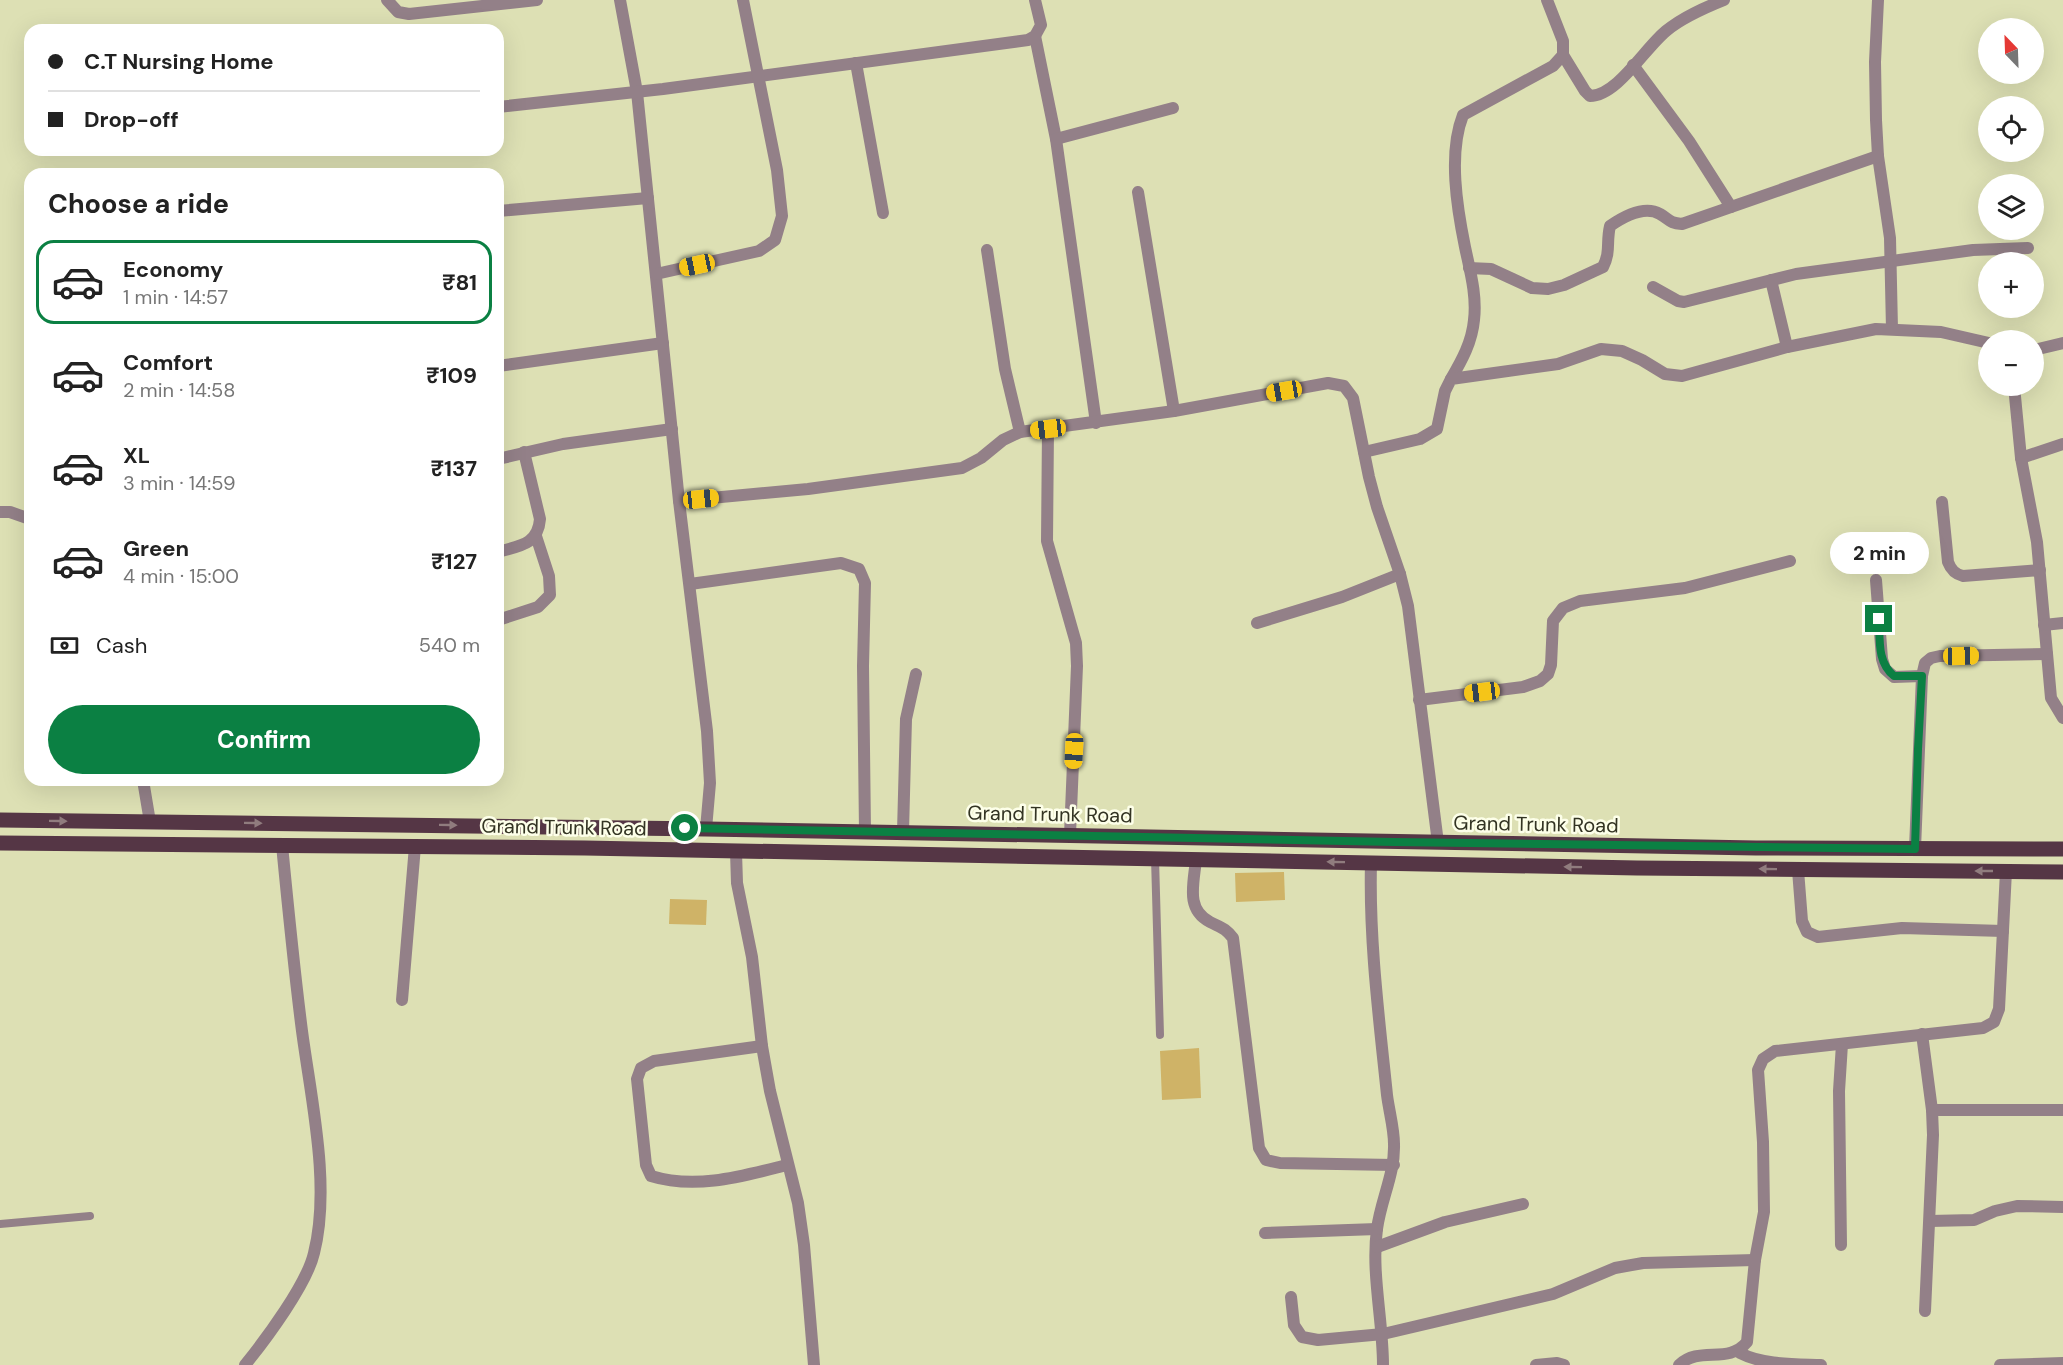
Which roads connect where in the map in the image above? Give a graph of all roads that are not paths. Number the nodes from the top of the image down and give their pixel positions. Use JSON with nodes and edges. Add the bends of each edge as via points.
{"nodes":[{"id":1,"x":387,"y":0,"type":"edge"},
{"id":2,"x":537,"y":0,"type":"edge"},
{"id":3,"x":620,"y":0,"type":"edge"},
{"id":4,"x":743,"y":0,"type":"edge"},
{"id":5,"x":1035,"y":0,"type":"edge"},
{"id":6,"x":1547,"y":0,"type":"edge"},
{"id":7,"x":1724,"y":0,"type":"edge"},
{"id":8,"x":1878,"y":0,"type":"edge"},
{"id":9,"x":496,"y":2,"type":"edge"},
{"id":10,"x":1035,"y":36,"type":"junction"},
{"id":11,"x":1563,"y":55,"type":"junction"},
{"id":12,"x":856,"y":63,"type":"junction"},
{"id":13,"x":1633,"y":65,"type":"junction"},
{"id":14,"x":759,"y":76,"type":"junction"},
{"id":15,"x":637,"y":92,"type":"junction"},
{"id":16,"x":504,"y":106,"type":"edge"},
{"id":17,"x":1173,"y":108,"type":"dead end"},
{"id":18,"x":1056,"y":139,"type":"junction"},
{"id":19,"x":1878,"y":156,"type":"junction"},
{"id":20,"x":1138,"y":192,"type":"dead end"},
{"id":21,"x":648,"y":198,"type":"junction"},
{"id":22,"x":1731,"y":207,"type":"junction"},
{"id":23,"x":504,"y":210,"type":"edge"},
{"id":24,"x":883,"y":213,"type":"dead end"},
{"id":25,"x":2028,"y":248,"type":"dead end"},
{"id":26,"x":987,"y":250,"type":"dead end"},
{"id":27,"x":1892,"y":262,"type":"junction"},
{"id":28,"x":1469,"y":268,"type":"junction"},
{"id":29,"x":656,"y":274,"type":"junction"},
{"id":30,"x":1771,"y":280,"type":"junction"},
{"id":31,"x":1653,"y":286,"type":"dead end"},
{"id":32,"x":1892,"y":329,"type":"junction"},
{"id":33,"x":1978,"y":340,"type":"edge"},
{"id":34,"x":663,"y":343,"type":"junction"},
{"id":35,"x":2063,"y":344,"type":"edge"},
{"id":36,"x":1787,"y":347,"type":"junction"},
{"id":37,"x":2044,"y":348,"type":"edge"},
{"id":38,"x":504,"y":365,"type":"edge"},
{"id":39,"x":1451,"y":379,"type":"junction"},
{"id":40,"x":2015,"y":396,"type":"edge"},
{"id":41,"x":1174,"y":411,"type":"junction"},
{"id":42,"x":1096,"y":423,"type":"junction"},
{"id":43,"x":672,"y":429,"type":"junction"},
{"id":44,"x":1048,"y":429,"type":"junction"},
{"id":45,"x":1020,"y":432,"type":"junction"},
{"id":46,"x":2063,"y":444,"type":"edge"},
{"id":47,"x":524,"y":452,"type":"junction"},
{"id":48,"x":1364,"y":452,"type":"junction"},
{"id":49,"x":504,"y":457,"type":"edge"},
{"id":50,"x":2020,"y":458,"type":"junction"},
{"id":51,"x":679,"y":501,"type":"junction"},
{"id":52,"x":1942,"y":502,"type":"dead end"},
{"id":53,"x":0,"y":512,"type":"edge"},
{"id":54,"x":24,"y":517,"type":"edge"},
{"id":55,"x":536,"y":536,"type":"junction"},
{"id":56,"x":504,"y":550,"type":"edge"},
{"id":57,"x":1790,"y":561,"type":"dead end"},
{"id":58,"x":2040,"y":570,"type":"junction"},
{"id":59,"x":1400,"y":574,"type":"junction"},
{"id":60,"x":1876,"y":580,"type":"dead end"},
{"id":61,"x":690,"y":584,"type":"junction"},
{"id":62,"x":504,"y":618,"type":"edge"},
{"id":63,"x":1257,"y":623,"type":"dead end"},
{"id":64,"x":2063,"y":623,"type":"edge"},
{"id":65,"x":2044,"y":625,"type":"junction"},
{"id":66,"x":2047,"y":654,"type":"junction"},
{"id":67,"x":916,"y":674,"type":"dead end"},
{"id":68,"x":1922,"y":676,"type":"junction"},
{"id":69,"x":1419,"y":700,"type":"junction"},
{"id":70,"x":2063,"y":718,"type":"edge"},
{"id":71,"x":144,"y":786,"type":"edge"},
{"id":72,"x":0,"y":820,"type":"edge"},
{"id":73,"x":150,"y":822,"type":"junction"},
{"id":74,"x":705,"y":829,"type":"junction"},
{"id":75,"x":865,"y":831,"type":"junction"},
{"id":76,"x":903,"y":832,"type":"junction"},
{"id":77,"x":1070,"y":836,"type":"junction"},
{"id":78,"x":0,"y":843,"type":"edge"},
{"id":79,"x":1438,"y":843,"type":"junction"},
{"id":80,"x":282,"y":845,"type":"junction"},
{"id":81,"x":415,"y":846,"type":"junction"},
{"id":82,"x":1915,"y":849,"type":"junction"},
{"id":83,"x":2063,"y":849,"type":"edge"},
{"id":84,"x":736,"y":852,"type":"junction"},
{"id":85,"x":1155,"y":858,"type":"junction"},
{"id":86,"x":1196,"y":859,"type":"junction"},
{"id":87,"x":1371,"y":863,"type":"junction"},
{"id":88,"x":1798,"y":870,"type":"junction"},
{"id":89,"x":2006,"y":872,"type":"junction"},
{"id":90,"x":2063,"y":872,"type":"edge"},
{"id":91,"x":2002,"y":931,"type":"junction"},
{"id":92,"x":402,"y":1000,"type":"dead end"},
{"id":93,"x":1922,"y":1034,"type":"junction"},
{"id":94,"x":1160,"y":1035,"type":"dead end"},
{"id":95,"x":1842,"y":1044,"type":"junction"},
{"id":96,"x":762,"y":1046,"type":"junction"},
{"id":97,"x":1932,"y":1110,"type":"junction"},
{"id":98,"x":2063,"y":1110,"type":"edge"},
{"id":99,"x":787,"y":1165,"type":"junction"},
{"id":100,"x":1394,"y":1165,"type":"junction"},
{"id":101,"x":1523,"y":1204,"type":"dead end"},
{"id":102,"x":2063,"y":1207,"type":"edge"},
{"id":103,"x":90,"y":1216,"type":"dead end"},
{"id":104,"x":1930,"y":1221,"type":"junction"},
{"id":105,"x":0,"y":1224,"type":"edge"},
{"id":106,"x":1377,"y":1229,"type":"junction"},
{"id":107,"x":1265,"y":1233,"type":"dead end"},
{"id":108,"x":1841,"y":1245,"type":"dead end"},
{"id":109,"x":1377,"y":1247,"type":"junction"},
{"id":110,"x":1755,"y":1260,"type":"junction"},
{"id":111,"x":1291,"y":1297,"type":"dead end"},
{"id":112,"x":1925,"y":1311,"type":"dead end"},
{"id":113,"x":1383,"y":1334,"type":"junction"},
{"id":114,"x":1740,"y":1353,"type":"junction"},
{"id":115,"x":2063,"y":1363,"type":"edge"},
{"id":116,"x":245,"y":1365,"type":"edge"},
{"id":117,"x":814,"y":1365,"type":"edge"},
{"id":118,"x":1383,"y":1365,"type":"edge"},
{"id":119,"x":1536,"y":1365,"type":"edge"},
{"id":120,"x":1564,"y":1365,"type":"edge"},
{"id":121,"x":1679,"y":1365,"type":"edge"},
{"id":122,"x":1821,"y":1365,"type":"edge"},
{"id":123,"x":2000,"y":1365,"type":"edge"}],
"edges":[{"from":1,"to":9,"type":"street","via":[[398,12],[409,14]]},
{"from":2,"to":9,"type":"street"},
{"from":3,"to":15,"type":"street"},
{"from":4,"to":14,"type":"street"},
{"from":5,"to":10,"type":"street","via":[[1041,25]]},
{"from":6,"to":11,"type":"street","via":[[1563,41]]},
{"from":7,"to":13,"type":"street","via":[[1666,31]]},
{"from":8,"to":19,"type":"street"},
{"from":10,"to":12,"type":"street"},
{"from":10,"to":18,"type":"street"},
{"from":11,"to":13,"type":"street","via":[[1590,96],[1612,88]]},
{"from":11,"to":28,"type":"street","via":[[1553,66],[1463,115],[1457,129],[1455,179]]},
{"from":12,"to":14,"type":"street"},
{"from":12,"to":24,"type":"street"},
{"from":13,"to":22,"type":"street","via":[[1703,161]]},
{"from":14,"to":15,"type":"street"},
{"from":14,"to":29,"type":"street","via":[[782,216],[775,240],[759,251]]},
{"from":15,"to":16,"type":"street"},
{"from":15,"to":21,"type":"street"},
{"from":17,"to":18,"type":"street"},
{"from":18,"to":42,"type":"street"},
{"from":19,"to":22,"type":"street"},
{"from":19,"to":27,"type":"street"},
{"from":20,"to":41,"type":"street"},
{"from":21,"to":23,"type":"street"},
{"from":21,"to":29,"type":"street"},
{"from":22,"to":28,"type":"street","via":[[1682,224],[1646,211],[1624,217],[1610,226],[1610,254],[1604,267],[1548,289],[1532,288],[1491,269]]},
{"from":25,"to":27,"type":"street","via":[[1997,248]]},
{"from":26,"to":45,"type":"street","via":[[1005,369]]},
{"from":27,"to":30,"type":"street"},
{"from":27,"to":32,"type":"street"},
{"from":28,"to":39,"type":"street","via":[[1474,320],[1467,352]]},
{"from":29,"to":34,"type":"street"},
{"from":30,"to":31,"type":"street","via":[[1684,302]]},
{"from":30,"to":36,"type":"street"},
{"from":32,"to":33,"type":"street","via":[[1941,332]]},
{"from":32,"to":36,"type":"street"},
{"from":34,"to":38,"type":"street"},
{"from":34,"to":43,"type":"street"},
{"from":35,"to":37,"type":"street"},
{"from":36,"to":39,"type":"street","via":[[1682,376],[1665,374],[1622,351],[1601,349],[1558,364]]},
{"from":39,"to":48,"type":"street","via":[[1437,429],[1420,439]]},
{"from":40,"to":50,"type":"street"},
{"from":41,"to":42,"type":"street"},
{"from":41,"to":48,"type":"street","via":[[1336,384],[1344,386],[1353,398]]},
{"from":42,"to":44,"type":"street"},
{"from":43,"to":47,"type":"street"},
{"from":43,"to":51,"type":"street"},
{"from":44,"to":45,"type":"street"},
{"from":44,"to":77,"type":"street","via":[[1047,541],[1076,644]]},
{"from":45,"to":51,"type":"street","via":[[962,468],[808,489]]},
{"from":46,"to":50,"type":"street"},
{"from":47,"to":49,"type":"street"},
{"from":47,"to":55,"type":"street","via":[[540,519]]},
{"from":48,"to":59,"type":"street","via":[[1377,507]]},
{"from":50,"to":58,"type":"street"},
{"from":51,"to":61,"type":"street"},
{"from":52,"to":58,"type":"street","via":[[1948,562],[1958,575]]},
{"from":53,"to":54,"type":"street"},
{"from":55,"to":56,"type":"street"},
{"from":55,"to":62,"type":"street","via":[[549,576],[549,595],[538,607]]},
{"from":57,"to":69,"type":"street","via":[[1685,588],[1580,601],[1563,608],[1553,621],[1551,664],[1540,681],[1523,687]]},
{"from":58,"to":65,"type":"street"},
{"from":59,"to":63,"type":"street"},
{"from":59,"to":69,"type":"street","via":[[1408,606]]},
{"from":60,"to":68,"type":"street","via":[[1885,669],[1894,676]]},
{"from":61,"to":74,"type":"street","via":[[707,731],[710,783]]},
{"from":61,"to":75,"type":"street","via":[[841,563],[859,570],[865,583]]},
{"from":64,"to":65,"type":"street"},
{"from":65,"to":66,"type":"street"},
{"from":66,"to":68,"type":"street","via":[[1940,656],[1925,663]]},
{"from":66,"to":70,"type":"street","via":[[2051,698]]},
{"from":67,"to":76,"type":"street","via":[[906,719]]},
{"from":68,"to":82,"type":"street"},
{"from":69,"to":79,"type":"street"},
{"from":71,"to":73,"type":"street"},
{"from":72,"to":73,"type":"main road","name":"Grand Trunk Road","one_way":true},
{"from":73,"to":74,"type":"main road","name":"Grand Trunk Road","one_way":true},
{"from":74,"to":75,"type":"main road","name":"Grand Trunk Road"},
{"from":75,"to":76,"type":"main road","name":"Grand Trunk Road"},
{"from":76,"to":77,"type":"main road","name":"Grand Trunk Road"},
{"from":77,"to":79,"type":"main road","name":"Grand Trunk Road"},
{"from":78,"to":80,"type":"main road","name":"Grand Trunk Road"},
{"from":79,"to":82,"type":"main road","name":"Grand Trunk Road"},
{"from":80,"to":81,"type":"main road","name":"Grand Trunk Road"},
{"from":80,"to":116,"type":"street","via":[[297,998],[319,1158],[320,1218],[314,1254],[302,1282]]},
{"from":81,"to":84,"type":"main road","name":"Grand Trunk Road"},
{"from":81,"to":92,"type":"street"},
{"from":82,"to":83,"type":"main road","name":"Grand Trunk Road"},
{"from":84,"to":85,"type":"main road","name":"Grand Trunk Road"},
{"from":84,"to":96,"type":"street","via":[[737,883],[752,957]]},
{"from":85,"to":86,"type":"main road","name":"Grand Trunk Road"},
{"from":85,"to":94,"type":"lane"},
{"from":87,"to":86,"type":"main road","name":"Grand Trunk Road","one_way":true},
{"from":86,"to":100,"type":"street","via":[[1192,901],[1199,915],[1225,928],[1233,938],[1259,1148],[1266,1160]]},
{"from":88,"to":87,"type":"main road","name":"Grand Trunk Road","one_way":true},
{"from":87,"to":100,"type":"street","via":[[1373,949]]},
{"from":89,"to":88,"type":"main road","name":"Grand Trunk Road","one_way":true},
{"from":88,"to":91,"type":"street","via":[[1802,921],[1807,932],[1818,937],[1902,928]]},
{"from":89,"to":90,"type":"main road","name":"Grand Trunk Road"},
{"from":89,"to":91,"type":"street"},
{"from":91,"to":93,"type":"street","via":[[1999,1009],[1994,1022],[1983,1028]]},
{"from":93,"to":95,"type":"street"},
{"from":93,"to":97,"type":"street"},
{"from":95,"to":108,"type":"street"},
{"from":95,"to":110,"type":"street","via":[[1775,1052],[1763,1059],[1758,1070],[1764,1212]]},
{"from":96,"to":99,"type":"street"},
{"from":96,"to":99,"type":"street","via":[[654,1061],[641,1068],[637,1079],[646,1165],[651,1176],[664,1180],[705,1182]]},
{"from":97,"to":98,"type":"street"},
{"from":97,"to":104,"type":"street"},
{"from":99,"to":117,"type":"street","via":[[804,1245]]},
{"from":100,"to":106,"type":"street"},
{"from":101,"to":109,"type":"street","via":[[1445,1222]]},
{"from":102,"to":104,"type":"street","via":[[2017,1206],[1974,1220]]},
{"from":103,"to":105,"type":"lane"},
{"from":104,"to":112,"type":"street"},
{"from":106,"to":107,"type":"street"},
{"from":106,"to":109,"type":"street"},
{"from":109,"to":113,"type":"street"},
{"from":110,"to":113,"type":"street","via":[[1643,1263],[1616,1268],[1553,1294]]},
{"from":110,"to":114,"type":"street","via":[[1747,1342]]},
{"from":111,"to":113,"type":"street","via":[[1294,1326],[1302,1337],[1318,1340]]},
{"from":113,"to":118,"type":"street"},
{"from":114,"to":121,"type":"street","via":[[1688,1359]]},
{"from":114,"to":122,"type":"street","via":[[1766,1363]]},
{"from":115,"to":123,"type":"street"},
{"from":119,"to":120,"type":"street"}]}
